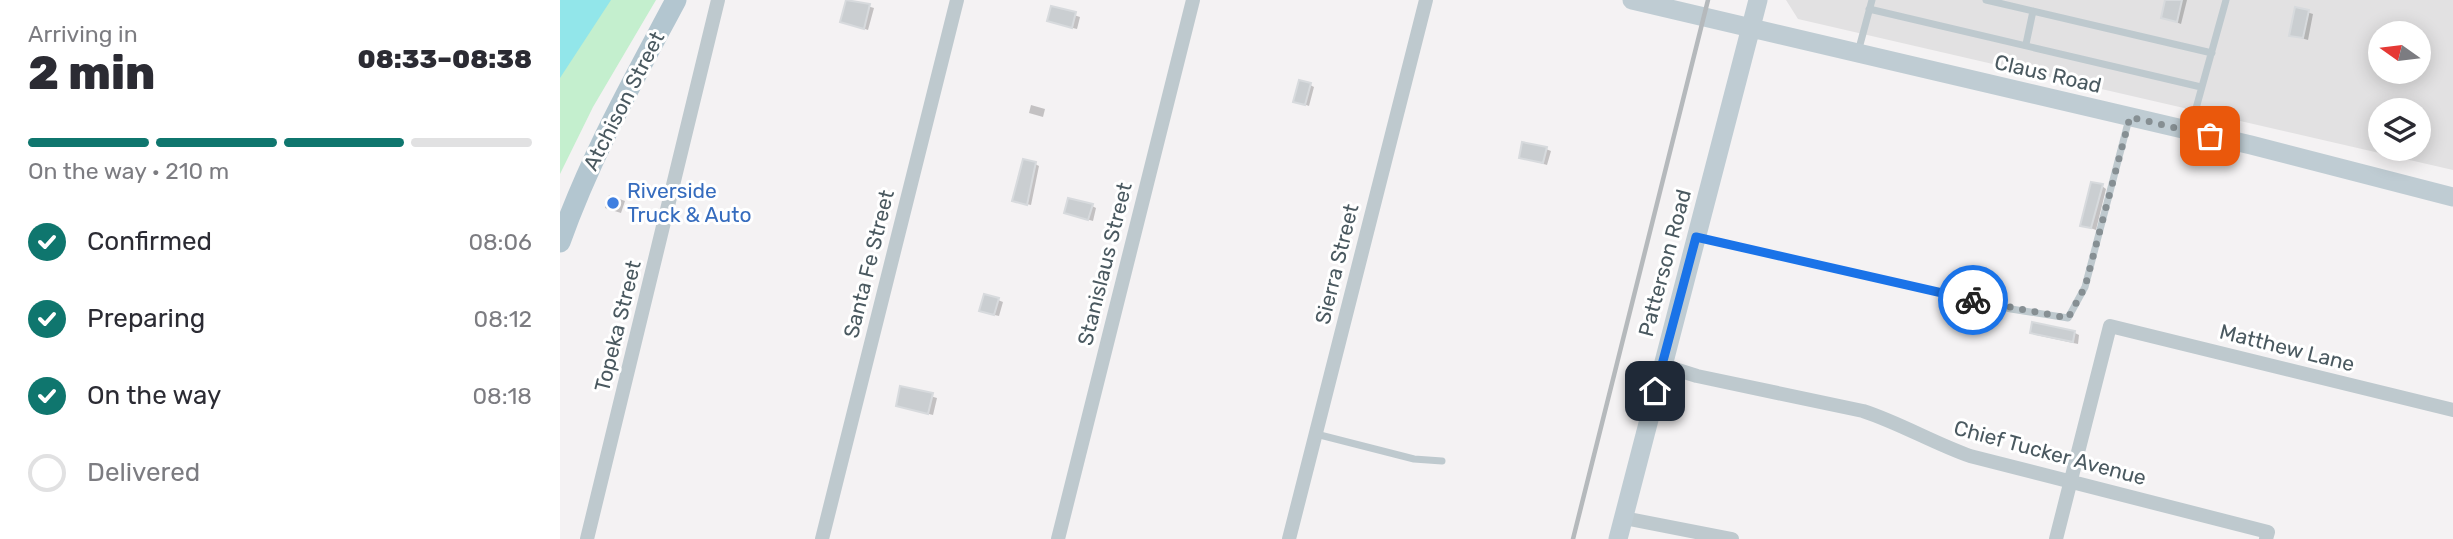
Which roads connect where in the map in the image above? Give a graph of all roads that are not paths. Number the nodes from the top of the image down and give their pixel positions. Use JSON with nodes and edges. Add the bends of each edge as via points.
{"nodes":[{"id":1,"x":676,"y":0,"type":"edge"},
{"id":2,"x":718,"y":0,"type":"edge"},
{"id":3,"x":957,"y":0,"type":"edge"},
{"id":4,"x":1193,"y":0,"type":"edge"},
{"id":5,"x":1426,"y":0,"type":"edge"},
{"id":6,"x":1632,"y":0,"type":"edge"},
{"id":7,"x":1758,"y":0,"type":"edge"},
{"id":8,"x":1986,"y":0,"type":"edge"},
{"id":9,"x":2226,"y":0,"type":"edge"},
{"id":10,"x":1870,"y":4,"type":"edge"},
{"id":11,"x":2033,"y":10,"type":"junction"},
{"id":12,"x":1750,"y":28,"type":"junction"},
{"id":13,"x":2026,"y":44,"type":"junction"},
{"id":14,"x":1858,"y":53,"type":"junction"},
{"id":15,"x":2212,"y":53,"type":"junction"},
{"id":16,"x":2201,"y":87,"type":"junction"},
{"id":17,"x":2130,"y":117,"type":"junction"},
{"id":18,"x":2189,"y":131,"type":"junction"},
{"id":19,"x":2453,"y":197,"type":"edge"},
{"id":20,"x":1696,"y":237,"type":"junction"},
{"id":21,"x":560,"y":242,"type":"edge"},
{"id":22,"x":1662,"y":365,"type":"junction"},
{"id":23,"x":2453,"y":410,"type":"edge"},
{"id":24,"x":1316,"y":434,"type":"junction"},
{"id":25,"x":1442,"y":461,"type":"dead end"},
{"id":26,"x":2070,"y":482,"type":"junction"},
{"id":27,"x":1623,"y":518,"type":"junction"},
{"id":28,"x":2267,"y":535,"type":"edge"},
{"id":29,"x":587,"y":539,"type":"edge"},
{"id":30,"x":822,"y":539,"type":"edge"},
{"id":31,"x":1058,"y":539,"type":"edge"},
{"id":32,"x":1289,"y":539,"type":"edge"},
{"id":33,"x":1618,"y":539,"type":"edge"},
{"id":34,"x":1732,"y":539,"type":"edge"},
{"id":35,"x":2056,"y":539,"type":"edge"}],
"edges":[{"from":1,"to":21,"type":"main road","name":"Atchison Street","via":[[593,160]]},
{"from":2,"to":29,"type":"street","name":"Topeka Street"},
{"from":3,"to":30,"type":"street","name":"Santa Fe Street"},
{"from":4,"to":31,"type":"street","name":"Stanislaus Street"},
{"from":5,"to":24,"type":"street","name":"Sierra Street"},
{"from":6,"to":12,"type":"main road","name":"Claus Road"},
{"from":7,"to":12,"type":"main road","name":"Patterson Road"},
{"from":8,"to":11,"type":"lane"},
{"from":9,"to":15,"type":"lane"},
{"from":10,"to":13,"type":"lane"},
{"from":10,"to":14,"type":"lane"},
{"from":11,"to":13,"type":"lane"},
{"from":11,"to":15,"type":"lane"},
{"from":12,"to":14,"type":"main road","name":"Claus Road"},
{"from":12,"to":20,"type":"main road","name":"Patterson Road"},
{"from":13,"to":16,"type":"lane"},
{"from":14,"to":17,"type":"main road","name":"Claus Road"},
{"from":15,"to":16,"type":"lane"},
{"from":16,"to":18,"type":"lane"},
{"from":17,"to":18,"type":"main road","name":"Claus Road"},
{"from":17,"to":20,"type":"lane","via":[[2085,287],[2068,318]]},
{"from":18,"to":19,"type":"main road","name":"Claus Road"},
{"from":20,"to":22,"type":"main road","name":"Patterson Road"},
{"from":22,"to":26,"type":"street","name":"Chief Tucker Avenue","via":[[1863,411],[1970,456]]},
{"from":22,"to":27,"type":"main road","name":"Patterson Road"},
{"from":23,"to":26,"type":"street","name":"Matthew Lane","via":[[2110,326]]},
{"from":24,"to":25,"type":"lane","via":[[1414,459]]},
{"from":24,"to":32,"type":"street","name":"Sierra Street"},
{"from":26,"to":28,"type":"street","name":"Chief Tucker Avenue"},
{"from":26,"to":35,"type":"street"},
{"from":27,"to":33,"type":"main road","name":"Patterson Road"},
{"from":27,"to":34,"type":"street"}]}
